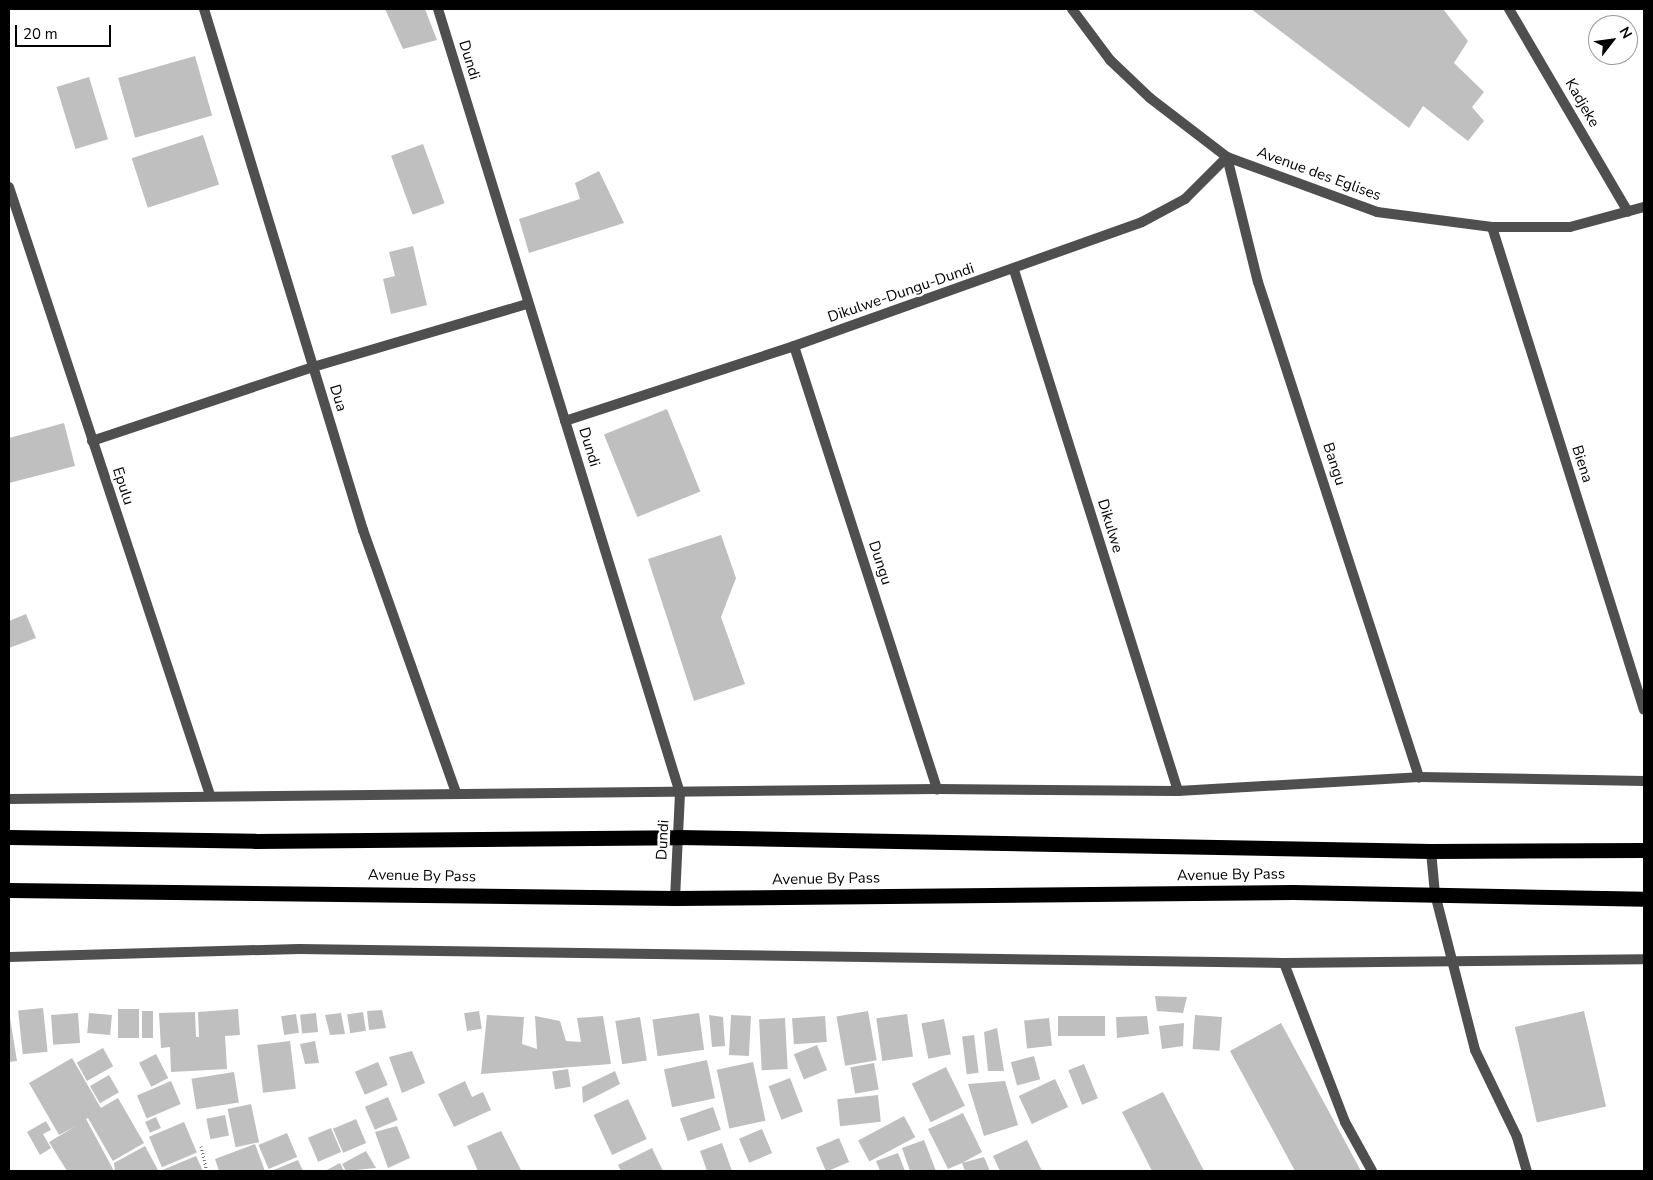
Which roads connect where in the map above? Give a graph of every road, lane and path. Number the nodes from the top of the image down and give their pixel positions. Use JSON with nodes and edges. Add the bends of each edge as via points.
{"nodes":[{"id":1,"x":204,"y":9,"type":"edge"},
{"id":2,"x":438,"y":9,"type":"edge"},
{"id":3,"x":1072,"y":9,"type":"edge"},
{"id":4,"x":1509,"y":9,"type":"edge"},
{"id":5,"x":1228,"y":157,"type":"junction"},
{"id":6,"x":9,"y":187,"type":"edge"},
{"id":7,"x":1644,"y":206,"type":"edge"},
{"id":8,"x":1628,"y":212,"type":"junction"},
{"id":9,"x":1492,"y":227,"type":"junction"},
{"id":10,"x":1014,"y":270,"type":"junction"},
{"id":11,"x":527,"y":304,"type":"junction"},
{"id":12,"x":794,"y":346,"type":"junction"},
{"id":13,"x":313,"y":367,"type":"junction"},
{"id":14,"x":565,"y":421,"type":"junction"},
{"id":15,"x":92,"y":441,"type":"junction"},
{"id":16,"x":1644,"y":710,"type":"edge"},
{"id":17,"x":1419,"y":777,"type":"junction"},
{"id":18,"x":1644,"y":781,"type":"edge"},
{"id":19,"x":936,"y":789,"type":"junction"},
{"id":20,"x":1178,"y":791,"type":"junction"},
{"id":21,"x":456,"y":793,"type":"junction"},
{"id":22,"x":680,"y":793,"type":"junction"},
{"id":23,"x":210,"y":795,"type":"junction"},
{"id":24,"x":9,"y":799,"type":"edge"},
{"id":25,"x":9,"y":837,"type":"edge"},
{"id":26,"x":678,"y":837,"type":"junction"},
{"id":27,"x":1644,"y":850,"type":"edge"},
{"id":28,"x":1431,"y":851,"type":"junction"},
{"id":29,"x":9,"y":890,"type":"edge"},
{"id":30,"x":1435,"y":894,"type":"junction"},
{"id":31,"x":675,"y":898,"type":"junction"},
{"id":32,"x":1644,"y":899,"type":"edge"},
{"id":33,"x":9,"y":957,"type":"edge"},
{"id":34,"x":1644,"y":959,"type":"edge"},
{"id":35,"x":1450,"y":962,"type":"junction"},
{"id":36,"x":1284,"y":963,"type":"junction"},
{"id":37,"x":201,"y":1146,"type":"dead end"},
{"id":38,"x":207,"y":1171,"type":"edge"},
{"id":39,"x":1372,"y":1171,"type":"edge"},
{"id":40,"x":1527,"y":1171,"type":"edge"}],
"edges":[{"from":1,"to":13,"type":"street","name":"Dua"},
{"from":2,"to":11,"type":"street","name":"Dundi"},
{"from":3,"to":5,"type":"street","name":"Avenue des Eglises","via":[[1110,60],[1150,98]]},
{"from":4,"to":8,"type":"street","name":"Kadjeke"},
{"from":5,"to":9,"type":"street","name":"Avenue des Eglises","via":[[1376,212]]},
{"from":5,"to":10,"type":"street","name":"Dikulwe-Dungu-Dundi","via":[[1185,199],[1142,222]]},
{"from":5,"to":17,"type":"street","name":"Bangu","via":[[1258,282]]},
{"from":6,"to":15,"type":"street","name":"Epulu"},
{"from":7,"to":8,"type":"street","name":"Avenue des Eglises"},
{"from":8,"to":9,"type":"street","name":"Avenue des Eglises","via":[[1570,227]]},
{"from":9,"to":16,"type":"street","name":"Biena"},
{"from":10,"to":12,"type":"street","name":"Dikulwe-Dungu-Dundi"},
{"from":10,"to":20,"type":"street","name":"Dikulwe"},
{"from":11,"to":13,"type":"street"},
{"from":11,"to":14,"type":"street","name":"Dundi"},
{"from":12,"to":14,"type":"street","name":"Dikulwe-Dungu-Dundi"},
{"from":12,"to":19,"type":"street","name":"Dungu"},
{"from":13,"to":15,"type":"street"},
{"from":13,"to":21,"type":"street","name":"Dua","via":[[363,530]]},
{"from":14,"to":22,"type":"street","name":"Dundi"},
{"from":15,"to":23,"type":"street","name":"Epulu"},
{"from":17,"to":18,"type":"street"},
{"from":17,"to":20,"type":"street"},
{"from":19,"to":20,"type":"street"},
{"from":19,"to":22,"type":"street"},
{"from":21,"to":22,"type":"street"},
{"from":21,"to":23,"type":"street"},
{"from":22,"to":26,"type":"street","name":"Dundi"},
{"from":23,"to":24,"type":"street"},
{"from":25,"to":26,"type":"highway","name":"Avenue By Pass","via":[[265,841]]},
{"from":26,"to":28,"type":"highway","name":"Avenue By Pass"},
{"from":26,"to":31,"type":"street","name":"Dundi"},
{"from":27,"to":28,"type":"highway","name":"Avenue By Pass"},
{"from":28,"to":30,"type":"street"},
{"from":29,"to":31,"type":"highway","name":"Avenue By Pass"},
{"from":30,"to":31,"type":"highway","name":"Avenue By Pass"},
{"from":30,"to":32,"type":"highway","name":"Avenue By Pass"},
{"from":30,"to":35,"type":"street"},
{"from":33,"to":36,"type":"street","via":[[299,949]]},
{"from":34,"to":35,"type":"street"},
{"from":35,"to":36,"type":"street"},
{"from":35,"to":40,"type":"street","via":[[1475,1050],[1516,1137]]},
{"from":36,"to":39,"type":"street","via":[[1345,1122]]},
{"from":37,"to":38,"type":"path"}]}
